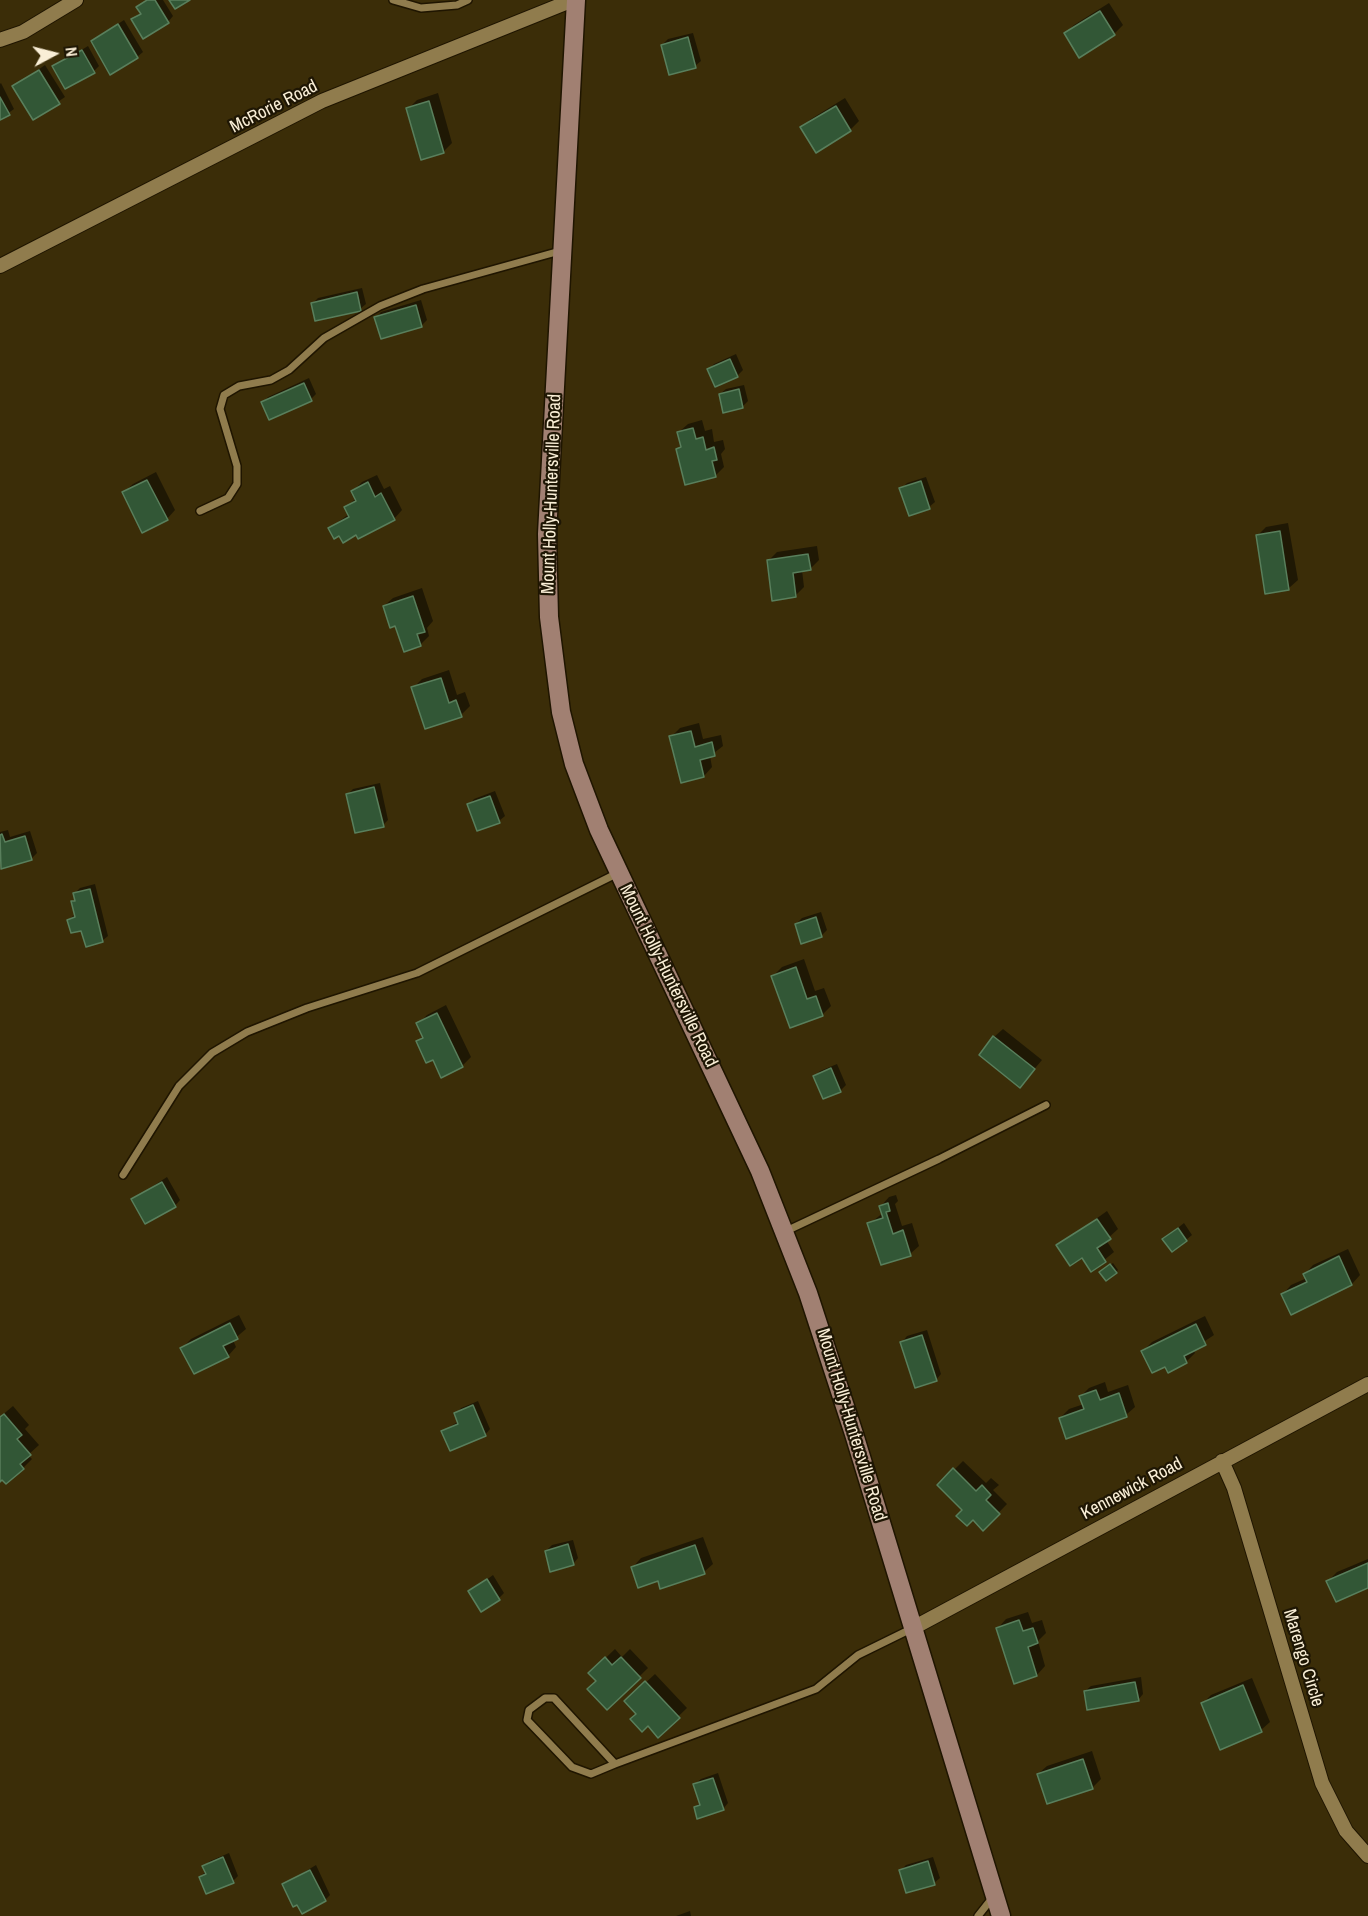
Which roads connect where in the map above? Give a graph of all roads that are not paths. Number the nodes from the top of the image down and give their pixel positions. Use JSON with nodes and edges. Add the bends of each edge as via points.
{"nodes":[{"id":1,"x":76,"y":0,"type":"edge"},
{"id":2,"x":393,"y":0,"type":"edge"},
{"id":3,"x":468,"y":0,"type":"edge"},
{"id":4,"x":577,"y":2,"type":"edge"},
{"id":5,"x":0,"y":40,"type":"edge"},
{"id":6,"x":563,"y":251,"type":"junction"},
{"id":7,"x":0,"y":266,"type":"edge"},
{"id":8,"x":200,"y":512,"type":"dead end"},
{"id":9,"x":618,"y":873,"type":"junction"},
{"id":10,"x":1046,"y":1105,"type":"dead end"},
{"id":11,"x":123,"y":1175,"type":"dead end"},
{"id":12,"x":784,"y":1232,"type":"junction"},
{"id":13,"x":1368,"y":1384,"type":"edge"},
{"id":14,"x":1222,"y":1461,"type":"junction"},
{"id":15,"x":913,"y":1628,"type":"junction"},
{"id":16,"x":615,"y":1764,"type":"junction"},
{"id":17,"x":1368,"y":1856,"type":"edge"},
{"id":18,"x":994,"y":1895,"type":"junction"},
{"id":19,"x":978,"y":1916,"type":"edge"},
{"id":20,"x":1001,"y":1916,"type":"edge"}],
"edges":[{"from":1,"to":5,"type":"street","via":[[23,32]]},
{"from":2,"to":3,"type":"lane","via":[[421,8],[457,5]]},
{"from":4,"to":6,"type":"main road","name":"Mount Holly-Huntersville Road"},
{"from":4,"to":7,"type":"street","name":"McRorie Road","via":[[322,101]]},
{"from":6,"to":8,"type":"lane","via":[[423,289],[391,302],[324,338],[272,380],[239,386],[224,395],[220,409],[237,466],[237,484],[228,498]]},
{"from":6,"to":9,"type":"main road","name":"Mount Holly-Huntersville Road","via":[[547,534],[551,648],[574,765]]},
{"from":9,"to":11,"type":"lane","via":[[417,973],[307,1008],[247,1032],[212,1053],[179,1086]]},
{"from":9,"to":12,"type":"main road","name":"Mount Holly-Huntersville Road","via":[[760,1171]]},
{"from":10,"to":12,"type":"lane"},
{"from":12,"to":15,"type":"main road","name":"Mount Holly-Huntersville Road","via":[[824,1336]]},
{"from":13,"to":14,"type":"street","name":"Kennewick Road"},
{"from":14,"to":15,"type":"street","name":"Kennewick Road"},
{"from":14,"to":17,"type":"street","name":"Marengo Circle","via":[[1234,1488],[1322,1782],[1346,1831]]},
{"from":15,"to":16,"type":"lane","via":[[858,1655],[816,1689]]},
{"from":15,"to":18,"type":"main road","name":"Mount Holly-Huntersville Road"},
{"from":16,"to":16,"type":"lane","via":[[591,1774],[572,1767],[527,1720],[529,1710],[545,1698],[554,1698]]},
{"from":18,"to":19,"type":"lane"},
{"from":18,"to":20,"type":"main road","name":"Mount Holly-Huntersville Road"}]}
